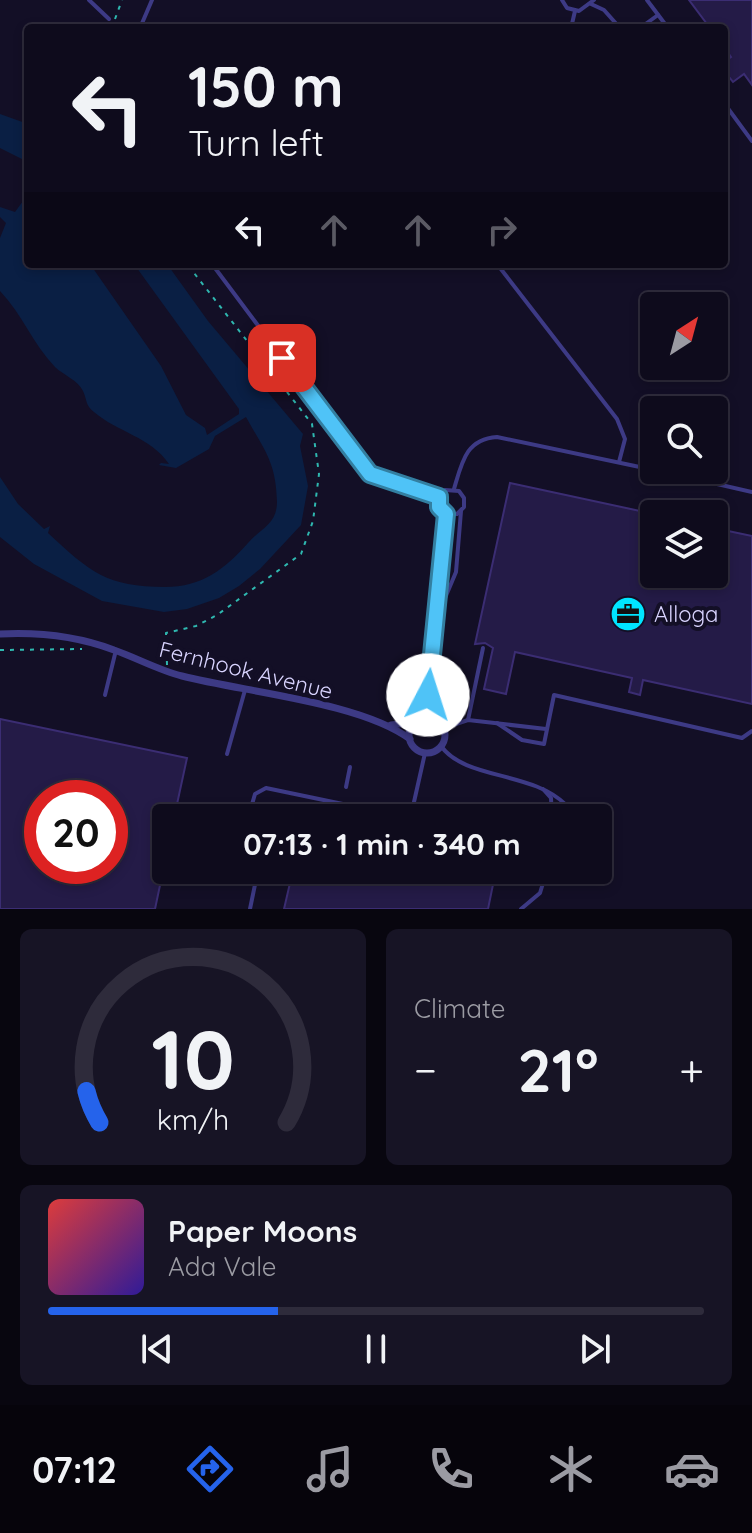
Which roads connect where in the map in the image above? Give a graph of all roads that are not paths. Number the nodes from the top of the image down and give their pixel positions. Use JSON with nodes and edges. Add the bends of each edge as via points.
{"nodes":[{"id":1,"x":89,"y":0,"type":"edge"},
{"id":2,"x":152,"y":0,"type":"edge"},
{"id":3,"x":562,"y":0,"type":"edge"},
{"id":4,"x":647,"y":0,"type":"edge"},
{"id":5,"x":592,"y":2,"type":"edge"},
{"id":6,"x":575,"y":11,"type":"junction"},
{"id":7,"x":658,"y":15,"type":"junction"},
{"id":8,"x":109,"y":19,"type":"dead end"},
{"id":9,"x":142,"y":24,"type":"edge"},
{"id":10,"x":572,"y":24,"type":"edge"},
{"id":11,"x":616,"y":24,"type":"edge"},
{"id":12,"x":646,"y":24,"type":"edge"},
{"id":13,"x":665,"y":24,"type":"edge"},
{"id":14,"x":728,"y":108,"type":"edge"},
{"id":15,"x":752,"y":141,"type":"edge"},
{"id":16,"x":215,"y":268,"type":"edge"},
{"id":17,"x":500,"y":268,"type":"edge"},
{"id":18,"x":619,"y":462,"type":"junction"},
{"id":19,"x":640,"y":467,"type":"edge"},
{"id":20,"x":717,"y":484,"type":"edge"},
{"id":21,"x":454,"y":489,"type":"junction"},
{"id":22,"x":752,"y":492,"type":"edge"},
{"id":23,"x":439,"y":497,"type":"junction"},
{"id":24,"x":461,"y":511,"type":"junction"},
{"id":25,"x":446,"y":514,"type":"junction"},
{"id":26,"x":439,"y":612,"type":"junction"},
{"id":27,"x":0,"y":634,"type":"edge"},
{"id":28,"x":483,"y":648,"type":"dead end"},
{"id":29,"x":116,"y":650,"type":"junction"},
{"id":30,"x":245,"y":690,"type":"junction"},
{"id":31,"x":105,"y":695,"type":"dead end"},
{"id":32,"x":427,"y":701,"type":"junction"},
{"id":33,"x":434,"y":719,"type":"junction"},
{"id":34,"x":468,"y":720,"type":"junction"},
{"id":35,"x":417,"y":721,"type":"junction"},
{"id":36,"x":497,"y":723,"type":"junction"},
{"id":37,"x":391,"y":725,"type":"junction"},
{"id":38,"x":444,"y":728,"type":"junction"},
{"id":39,"x":546,"y":729,"type":"junction"},
{"id":40,"x":752,"y":731,"type":"edge"},
{"id":41,"x":410,"y":739,"type":"junction"},
{"id":42,"x":441,"y":746,"type":"junction"},
{"id":43,"x":425,"y":753,"type":"junction"},
{"id":44,"x":227,"y":754,"type":"dead end"},
{"id":45,"x":350,"y":767,"type":"dead end"},
{"id":46,"x":346,"y":787,"type":"dead end"},
{"id":47,"x":542,"y":787,"type":"junction"},
{"id":48,"x":414,"y":802,"type":"dead end"},
{"id":49,"x":252,"y":804,"type":"edge"},
{"id":50,"x":343,"y":804,"type":"edge"},
{"id":51,"x":551,"y":804,"type":"edge"},
{"id":52,"x":565,"y":804,"type":"edge"},
{"id":53,"x":255,"y":884,"type":"edge"},
{"id":54,"x":543,"y":884,"type":"edge"},
{"id":55,"x":250,"y":909,"type":"edge"},
{"id":56,"x":521,"y":909,"type":"edge"}],
"edges":[{"from":1,"to":8,"type":"lane"},
{"from":2,"to":9,"type":"lane"},
{"from":3,"to":6,"type":"lane"},
{"from":4,"to":7,"type":"lane"},
{"from":5,"to":6,"type":"lane"},
{"from":5,"to":11,"type":"lane"},
{"from":6,"to":10,"type":"lane"},
{"from":7,"to":12,"type":"lane"},
{"from":7,"to":13,"type":"lane"},
{"from":14,"to":15,"type":"lane"},
{"from":16,"to":23,"type":"lane","via":[[363,466],[378,477]]},
{"from":17,"to":18,"type":"lane","via":[[617,419],[625,439]]},
{"from":18,"to":19,"type":"lane"},
{"from":18,"to":21,"type":"lane","via":[[484,438],[466,453]]},
{"from":20,"to":22,"type":"lane"},
{"from":21,"to":23,"type":"lane"},
{"from":21,"to":24,"type":"lane","via":[[464,498]]},
{"from":23,"to":25,"type":"lane"},
{"from":24,"to":25,"type":"lane"},
{"from":24,"to":26,"type":"lane","via":[[456,572]]},
{"from":25,"to":26,"type":"lane"},
{"from":26,"to":32,"type":"lane"},
{"from":27,"to":29,"type":"street","name":"Fernhook Avenue","via":[[52,635]]},
{"from":28,"to":34,"type":"lane"},
{"from":29,"to":30,"type":"street","name":"Fernhook Avenue","via":[[168,672]]},
{"from":29,"to":31,"type":"lane"},
{"from":30,"to":37,"type":"street","name":"Fernhook Avenue"},
{"from":30,"to":44,"type":"lane"},
{"from":32,"to":33,"type":"lane"},
{"from":32,"to":35,"type":"lane"},
{"from":33,"to":35,"type":"street"},
{"from":33,"to":38,"type":"street"},
{"from":34,"to":36,"type":"lane"},
{"from":34,"to":38,"type":"lane"},
{"from":35,"to":37,"type":"street","name":"Fernhook Avenue"},
{"from":35,"to":41,"type":"street"},
{"from":36,"to":39,"type":"lane"},
{"from":36,"to":39,"type":"lane","via":[[522,740],[544,744]]},
{"from":37,"to":41,"type":"street","name":"Fernhook Avenue"},
{"from":38,"to":42,"type":"street"},
{"from":39,"to":40,"type":"lane","via":[[554,695],[742,738]]},
{"from":41,"to":43,"type":"street"},
{"from":42,"to":43,"type":"street"},
{"from":42,"to":47,"type":"lane","via":[[462,762]]},
{"from":43,"to":48,"type":"lane"},
{"from":45,"to":46,"type":"lane"},
{"from":47,"to":51,"type":"lane"},
{"from":47,"to":52,"type":"lane"},
{"from":49,"to":50,"type":"lane","via":[[255,794],[266,788]]},
{"from":53,"to":55,"type":"lane"},
{"from":54,"to":56,"type":"lane"}]}
